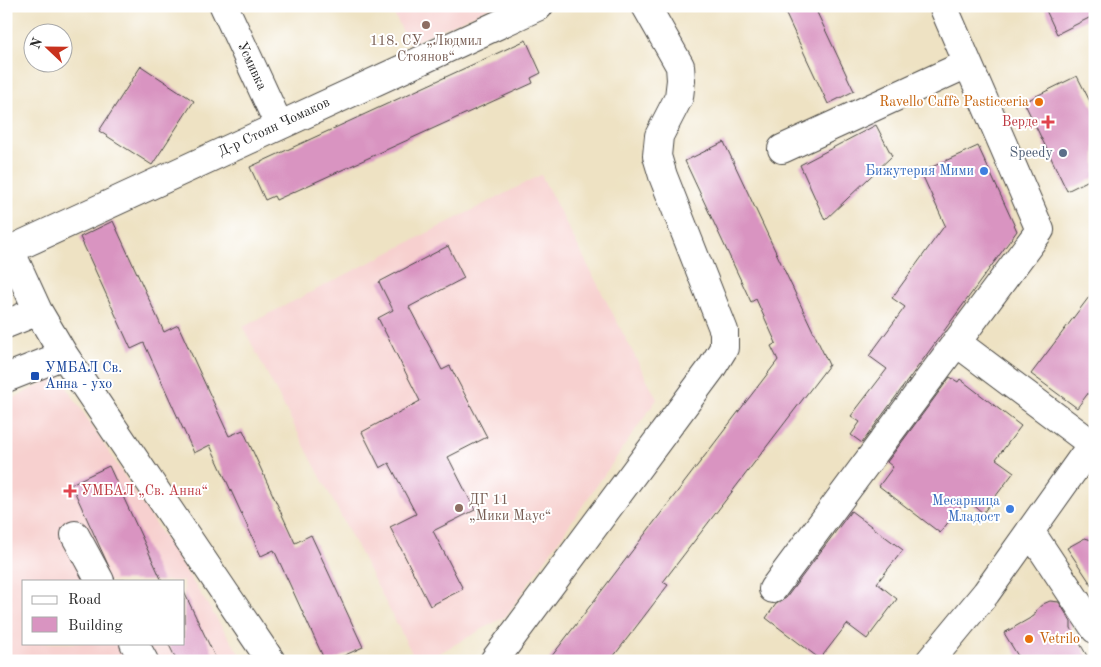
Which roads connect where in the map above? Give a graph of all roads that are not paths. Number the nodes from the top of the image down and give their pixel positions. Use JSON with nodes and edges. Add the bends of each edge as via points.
{"nodes":[{"id":1,"x":224,"y":6,"type":"edge"},
{"id":2,"x":539,"y":6,"type":"edge"},
{"id":3,"x":646,"y":6,"type":"edge"},
{"id":4,"x":943,"y":6,"type":"edge"},
{"id":5,"x":967,"y":64,"type":"junction"},
{"id":6,"x":279,"y":125,"type":"junction"},
{"id":7,"x":782,"y":149,"type":"dead end"},
{"id":8,"x":38,"y":311,"type":"junction"},
{"id":9,"x":6,"y":324,"type":"edge"},
{"id":10,"x":956,"y":342,"type":"junction"},
{"id":11,"x":64,"y":355,"type":"junction"},
{"id":12,"x":6,"y":378,"type":"edge"},
{"id":13,"x":1093,"y":442,"type":"edge"},
{"id":14,"x":1030,"y":531,"type":"junction"},
{"id":15,"x":75,"y":535,"type":"dead end"},
{"id":16,"x":99,"y":580,"type":"edge"},
{"id":17,"x":773,"y":589,"type":"dead end"},
{"id":18,"x":1095,"y":629,"type":"edge"},
{"id":19,"x":135,"y":644,"type":"edge"},
{"id":20,"x":144,"y":661,"type":"edge"},
{"id":21,"x":271,"y":661,"type":"edge"},
{"id":22,"x":494,"y":661,"type":"edge"},
{"id":23,"x":930,"y":661,"type":"edge"}],
"edges":[{"from":1,"to":6,"type":"street","name":"Усмивка"},
{"from":2,"to":6,"type":"street","name":"Д-р Стоян Чомаков"},
{"from":3,"to":22,"type":"street","via":[[680,66],[679,97],[659,136],[658,156],[724,331],[724,348],[712,369]]},
{"from":4,"to":5,"type":"street"},
{"from":5,"to":7,"type":"street"},
{"from":5,"to":10,"type":"street","via":[[1040,230]]},
{"from":6,"to":8,"type":"street","name":"Д-р Стоян Чомаков","via":[[10,250]]},
{"from":8,"to":9,"type":"street"},
{"from":8,"to":11,"type":"street"},
{"from":10,"to":13,"type":"street"},
{"from":10,"to":17,"type":"street"},
{"from":11,"to":12,"type":"street"},
{"from":11,"to":21,"type":"street"},
{"from":13,"to":14,"type":"street"},
{"from":14,"to":18,"type":"street"},
{"from":14,"to":23,"type":"street","via":[[986,593]]},
{"from":15,"to":16,"type":"street"},
{"from":19,"to":20,"type":"street"}]}
